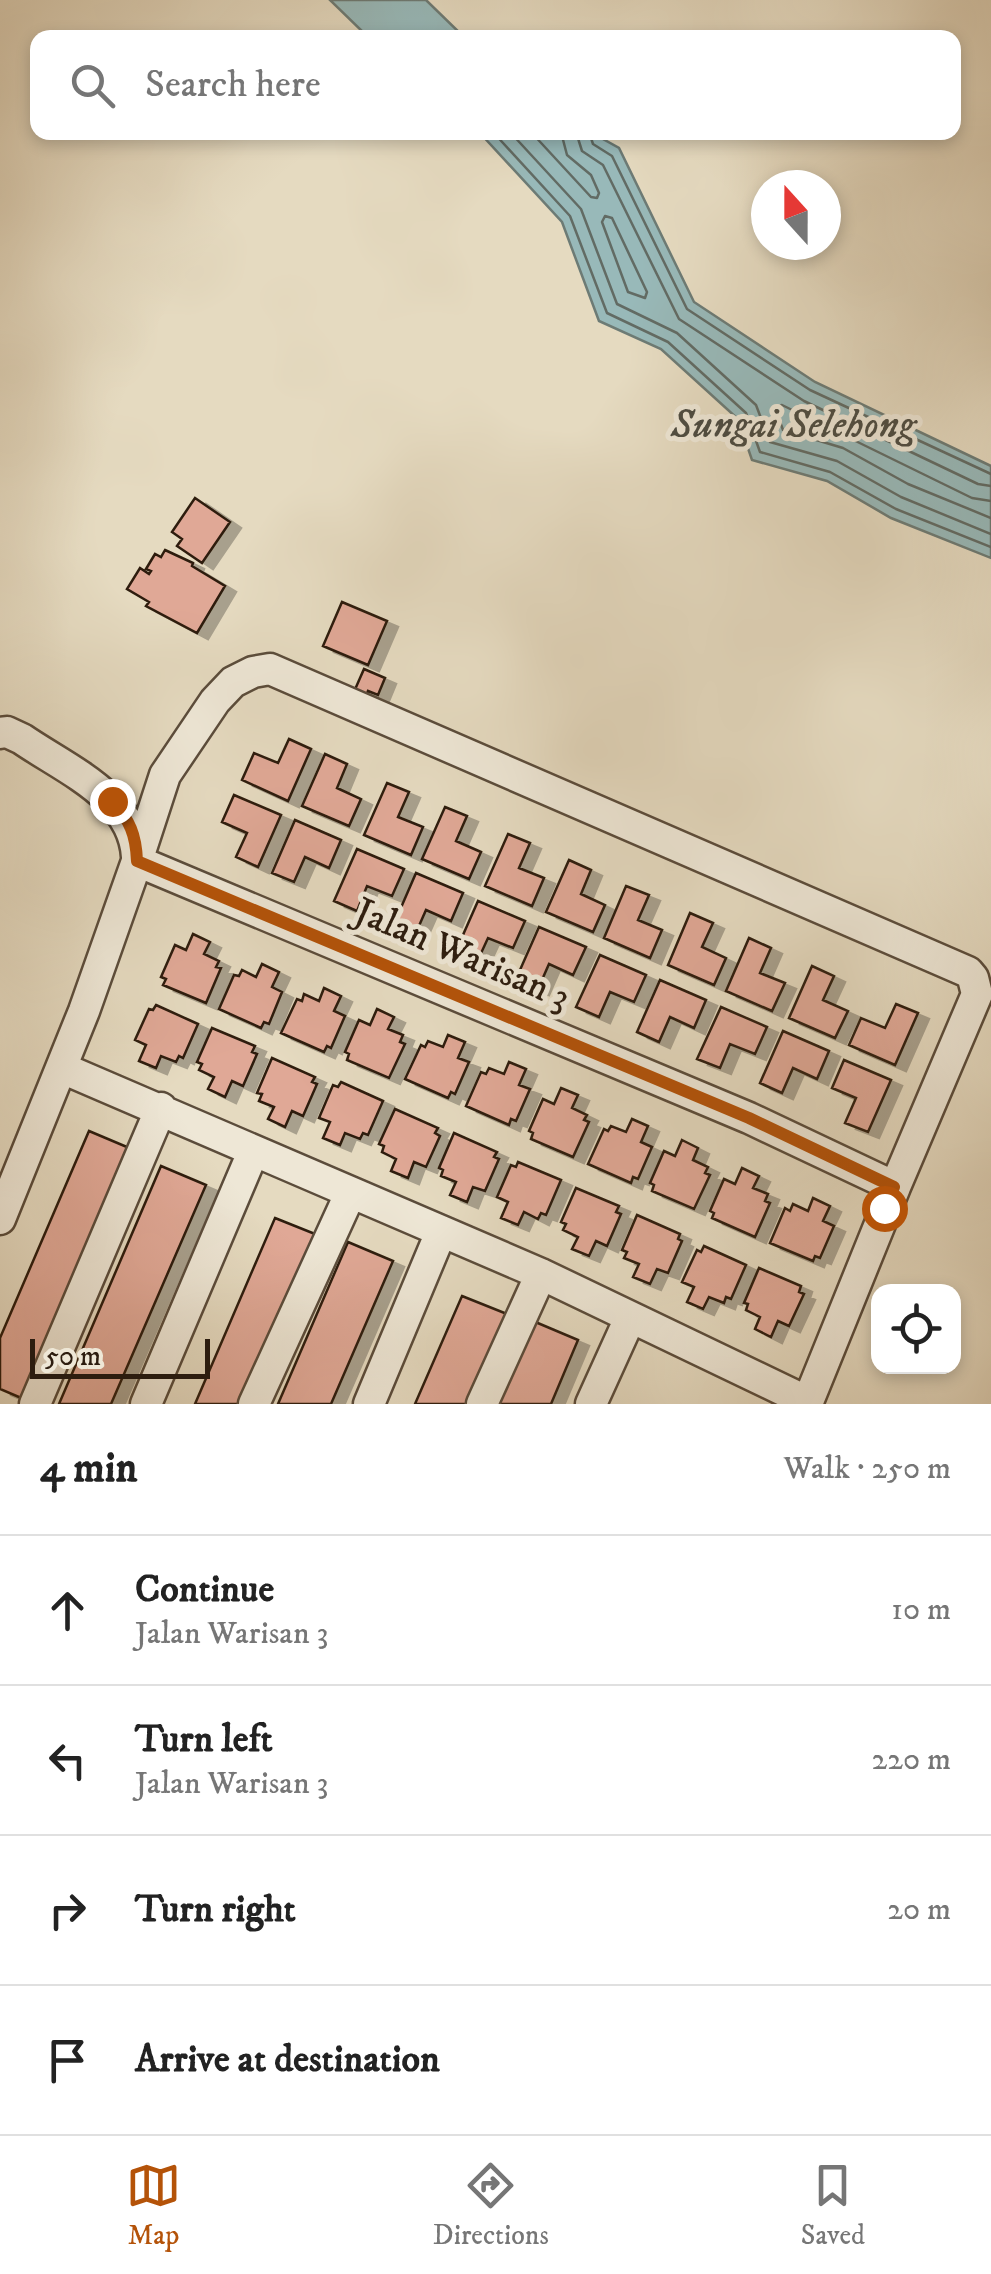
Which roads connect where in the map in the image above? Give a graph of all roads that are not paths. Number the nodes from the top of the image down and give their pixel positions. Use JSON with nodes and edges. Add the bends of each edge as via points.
{"nodes":[{"id":1,"x":0,"y":733,"type":"edge"},
{"id":2,"x":137,"y":861,"type":"junction"},
{"id":3,"x":62,"y":1068,"type":"junction"},
{"id":4,"x":161,"y":1108,"type":"junction"},
{"id":5,"x":253,"y":1152,"type":"junction"},
{"id":6,"x":894,"y":1187,"type":"junction"},
{"id":7,"x":350,"y":1194,"type":"junction"},
{"id":8,"x":0,"y":1219,"type":"edge"},
{"id":9,"x":441,"y":1232,"type":"junction"},
{"id":10,"x":540,"y":1274,"type":"junction"},
{"id":11,"x":630,"y":1318,"type":"junction"},
{"id":12,"x":808,"y":1403,"type":"edge"},
{"id":13,"x":35,"y":1404,"type":"edge"},
{"id":14,"x":146,"y":1404,"type":"edge"},
{"id":15,"x":254,"y":1404,"type":"edge"},
{"id":16,"x":369,"y":1404,"type":"edge"},
{"id":17,"x":482,"y":1404,"type":"edge"},
{"id":18,"x":591,"y":1404,"type":"edge"}],
"edges":[{"from":1,"to":2,"type":"street","via":[[22,740],[112,801],[136,836]]},
{"from":2,"to":3,"type":"street"},
{"from":2,"to":6,"type":"street","name":"Jalan Warisan 3","via":[[749,1118]]},
{"from":2,"to":6,"type":"street","via":[[165,775],[215,700],[233,682],[270,669],[968,972],[977,994]]},
{"from":3,"to":4,"type":"street"},
{"from":3,"to":8,"type":"street"},
{"from":4,"to":5,"type":"street"},
{"from":4,"to":13,"type":"street"},
{"from":5,"to":7,"type":"street"},
{"from":5,"to":14,"type":"street"},
{"from":6,"to":12,"type":"street"},
{"from":7,"to":9,"type":"street"},
{"from":7,"to":15,"type":"street"},
{"from":9,"to":10,"type":"street"},
{"from":9,"to":16,"type":"street"},
{"from":10,"to":11,"type":"street"},
{"from":10,"to":17,"type":"street"},
{"from":11,"to":12,"type":"street"},
{"from":11,"to":18,"type":"street"}]}
